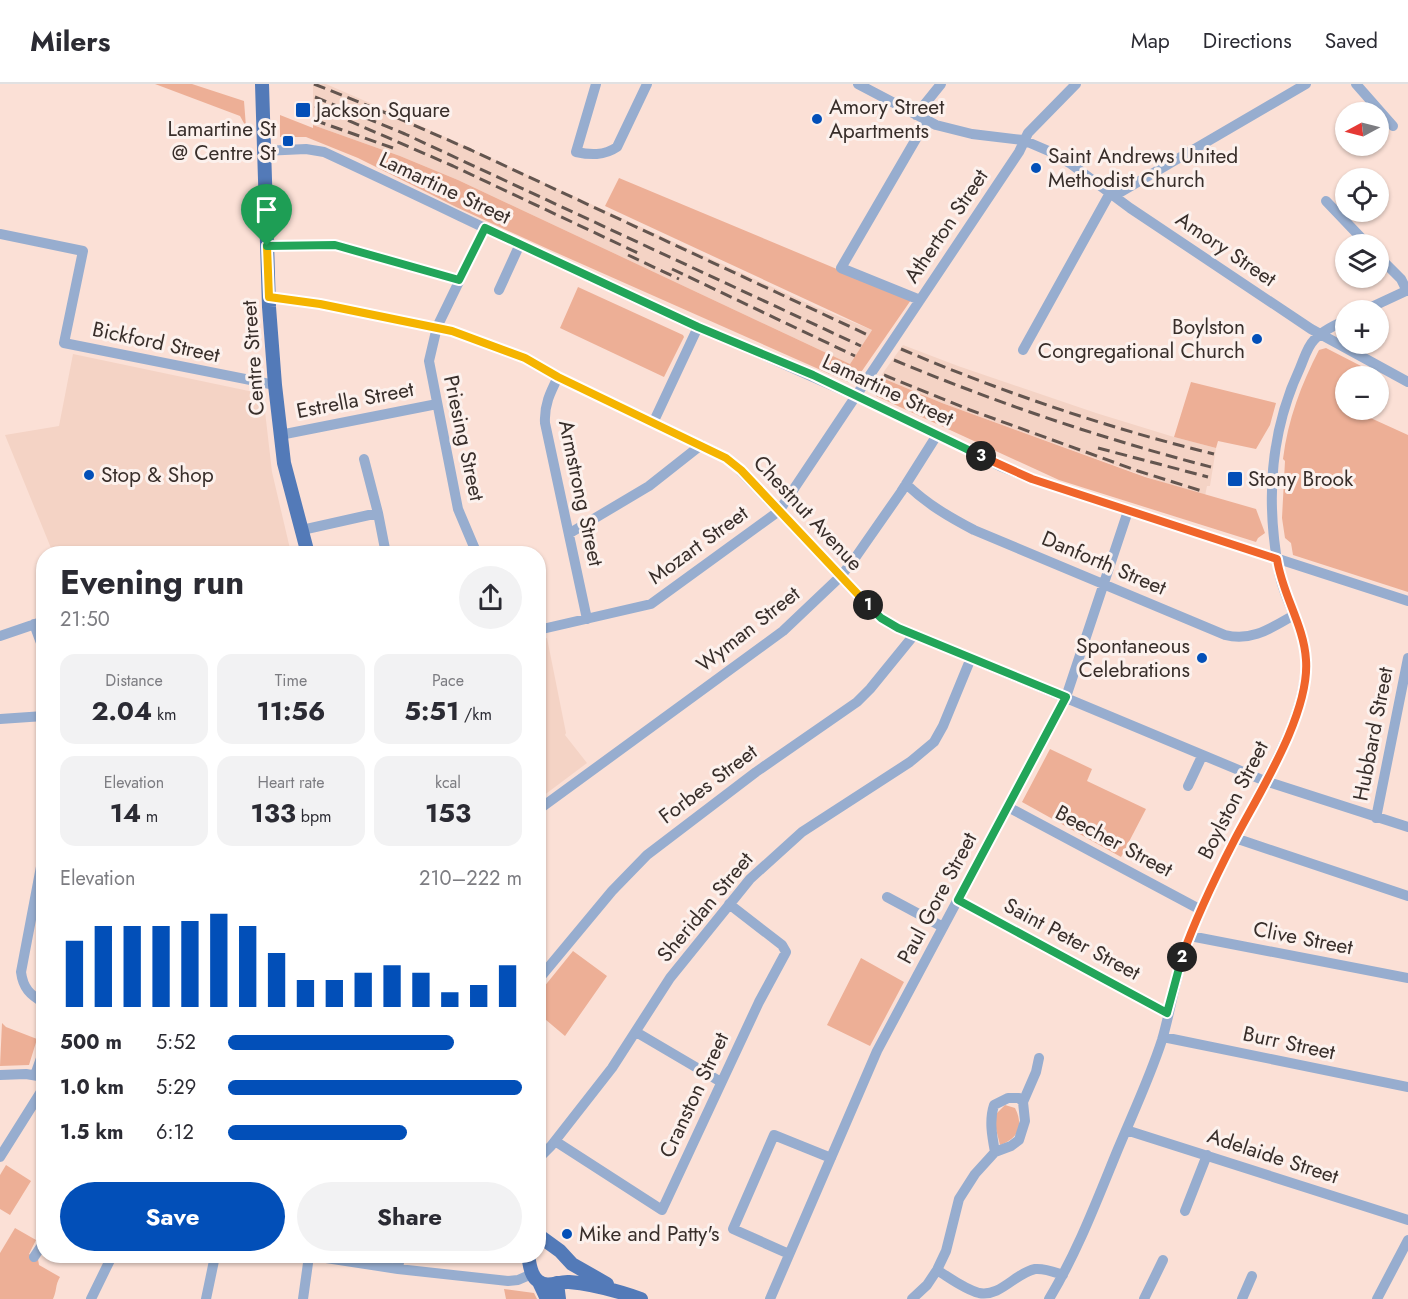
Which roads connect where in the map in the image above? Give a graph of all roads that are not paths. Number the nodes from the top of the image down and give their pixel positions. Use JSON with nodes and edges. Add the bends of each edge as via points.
{"nodes":[{"id":1,"x":262,"y":84,"type":"edge"},
{"id":2,"x":596,"y":84,"type":"edge"},
{"id":3,"x":647,"y":84,"type":"edge"},
{"id":4,"x":858,"y":84,"type":"edge"},
{"id":5,"x":941,"y":84,"type":"edge"},
{"id":6,"x":1076,"y":84,"type":"edge"},
{"id":7,"x":1356,"y":84,"type":"edge"},
{"id":8,"x":1303,"y":85,"type":"edge"},
{"id":9,"x":922,"y":118,"type":"junction"},
{"id":10,"x":1392,"y":126,"type":"dead end"},
{"id":11,"x":1023,"y":140,"type":"junction"},
{"id":12,"x":263,"y":151,"type":"junction"},
{"id":13,"x":1112,"y":195,"type":"junction"},
{"id":14,"x":1326,"y":201,"type":"dead end"},
{"id":15,"x":485,"y":228,"type":"junction"},
{"id":16,"x":0,"y":234,"type":"edge"},
{"id":17,"x":1357,"y":234,"type":"edge"},
{"id":18,"x":520,"y":244,"type":"junction"},
{"id":19,"x":267,"y":246,"type":"junction"},
{"id":20,"x":1389,"y":267,"type":"edge"},
{"id":21,"x":459,"y":280,"type":"junction"},
{"id":22,"x":499,"y":290,"type":"dead end"},
{"id":23,"x":1408,"y":290,"type":"edge"},
{"id":24,"x":269,"y":297,"type":"junction"},
{"id":25,"x":920,"y":300,"type":"junction"},
{"id":26,"x":1386,"y":300,"type":"edge"},
{"id":27,"x":1335,"y":326,"type":"edge"},
{"id":28,"x":437,"y":327,"type":"junction"},
{"id":29,"x":698,"y":327,"type":"junction"},
{"id":30,"x":1320,"y":335,"type":"junction"},
{"id":31,"x":1023,"y":350,"type":"dead end"},
{"id":32,"x":558,"y":377,"type":"junction"},
{"id":33,"x":1408,"y":382,"type":"edge"},
{"id":34,"x":275,"y":385,"type":"junction"},
{"id":35,"x":857,"y":396,"type":"junction"},
{"id":36,"x":437,"y":404,"type":"junction"},
{"id":37,"x":653,"y":423,"type":"junction"},
{"id":38,"x":280,"y":435,"type":"junction"},
{"id":39,"x":937,"y":435,"type":"junction"},
{"id":40,"x":701,"y":445,"type":"junction"},
{"id":41,"x":364,"y":459,"type":"dead end"},
{"id":42,"x":906,"y":484,"type":"junction"},
{"id":43,"x":779,"y":511,"type":"junction"},
{"id":44,"x":1128,"y":512,"type":"junction"},
{"id":45,"x":378,"y":513,"type":"junction"},
{"id":46,"x":302,"y":530,"type":"junction"},
{"id":47,"x":570,"y":533,"type":"junction"},
{"id":48,"x":306,"y":546,"type":"edge"},
{"id":49,"x":384,"y":546,"type":"edge"},
{"id":50,"x":474,"y":546,"type":"edge"},
{"id":51,"x":1277,"y":559,"type":"junction"},
{"id":52,"x":841,"y":576,"type":"junction"},
{"id":53,"x":1104,"y":584,"type":"junction"},
{"id":54,"x":1408,"y":601,"type":"edge"},
{"id":55,"x":1294,"y":615,"type":"junction"},
{"id":56,"x":587,"y":619,"type":"junction"},
{"id":57,"x":36,"y":623,"type":"edge"},
{"id":58,"x":546,"y":628,"type":"edge"},
{"id":59,"x":914,"y":635,"type":"junction"},
{"id":60,"x":0,"y":636,"type":"edge"},
{"id":61,"x":971,"y":658,"type":"junction"},
{"id":62,"x":1408,"y":658,"type":"edge"},
{"id":63,"x":1066,"y":697,"type":"junction"},
{"id":64,"x":36,"y":717,"type":"edge"},
{"id":65,"x":0,"y":719,"type":"edge"},
{"id":66,"x":1202,"y":756,"type":"junction"},
{"id":67,"x":1265,"y":781,"type":"junction"},
{"id":68,"x":1188,"y":786,"type":"dead end"},
{"id":69,"x":546,"y":804,"type":"edge"},
{"id":70,"x":1008,"y":807,"type":"junction"},
{"id":71,"x":1376,"y":818,"type":"junction"},
{"id":72,"x":1408,"y":827,"type":"edge"},
{"id":73,"x":1235,"y":838,"type":"junction"},
{"id":74,"x":36,"y":893,"type":"edge"},
{"id":75,"x":1408,"y":896,"type":"edge"},
{"id":76,"x":887,"y":897,"type":"dead end"},
{"id":77,"x":958,"y":900,"type":"junction"},
{"id":78,"x":729,"y":904,"type":"junction"},
{"id":79,"x":1201,"y":910,"type":"junction"},
{"id":80,"x":944,"y":927,"type":"junction"},
{"id":81,"x":1190,"y":936,"type":"junction"},
{"id":82,"x":546,"y":970,"type":"edge"},
{"id":83,"x":1408,"y":978,"type":"edge"},
{"id":84,"x":36,"y":998,"type":"edge"},
{"id":85,"x":1167,"y":1013,"type":"junction"},
{"id":86,"x":636,"y":1032,"type":"junction"},
{"id":87,"x":1163,"y":1037,"type":"junction"},
{"id":88,"x":1040,"y":1058,"type":"dead end"},
{"id":89,"x":0,"y":1075,"type":"edge"},
{"id":90,"x":36,"y":1076,"type":"edge"},
{"id":91,"x":722,"y":1082,"type":"junction"},
{"id":92,"x":1408,"y":1087,"type":"edge"},
{"id":93,"x":36,"y":1101,"type":"edge"},
{"id":94,"x":1023,"y":1102,"type":"junction"},
{"id":95,"x":1126,"y":1130,"type":"junction"},
{"id":96,"x":555,"y":1141,"type":"junction"},
{"id":97,"x":546,"y":1151,"type":"edge"},
{"id":98,"x":995,"y":1152,"type":"junction"},
{"id":99,"x":1207,"y":1155,"type":"junction"},
{"id":100,"x":0,"y":1157,"type":"edge"},
{"id":101,"x":831,"y":1158,"type":"junction"},
{"id":102,"x":1185,"y":1211,"type":"dead end"},
{"id":103,"x":1408,"y":1220,"type":"edge"},
{"id":104,"x":1408,"y":1240,"type":"edge"},
{"id":105,"x":546,"y":1242,"type":"edge"},
{"id":106,"x":546,"y":1249,"type":"edge"},
{"id":107,"x":36,"y":1254,"type":"edge"},
{"id":108,"x":561,"y":1254,"type":"junction"},
{"id":109,"x":789,"y":1254,"type":"junction"},
{"id":110,"x":34,"y":1257,"type":"dead end"},
{"id":111,"x":1163,"y":1260,"type":"dead end"},
{"id":112,"x":109,"y":1263,"type":"edge"},
{"id":113,"x":214,"y":1263,"type":"edge"},
{"id":114,"x":310,"y":1263,"type":"edge"},
{"id":115,"x":358,"y":1263,"type":"edge"},
{"id":116,"x":399,"y":1263,"type":"edge"},
{"id":117,"x":533,"y":1267,"type":"edge"},
{"id":118,"x":398,"y":1269,"type":"junction"},
{"id":119,"x":937,"y":1270,"type":"junction"},
{"id":120,"x":1063,"y":1275,"type":"junction"},
{"id":121,"x":1252,"y":1276,"type":"dead end"},
{"id":122,"x":558,"y":1282,"type":"junction"},
{"id":123,"x":622,"y":1292,"type":"junction"},
{"id":124,"x":92,"y":1299,"type":"edge"},
{"id":125,"x":206,"y":1299,"type":"edge"},
{"id":126,"x":303,"y":1299,"type":"edge"},
{"id":127,"x":547,"y":1299,"type":"edge"},
{"id":128,"x":559,"y":1299,"type":"edge"},
{"id":129,"x":641,"y":1299,"type":"edge"},
{"id":130,"x":770,"y":1299,"type":"edge"},
{"id":131,"x":912,"y":1299,"type":"edge"},
{"id":132,"x":1050,"y":1299,"type":"edge"},
{"id":133,"x":1144,"y":1299,"type":"edge"},
{"id":134,"x":1242,"y":1299,"type":"edge"},
{"id":135,"x":1377,"y":1299,"type":"edge"}],
"edges":[{"from":1,"to":12,"type":"main road","name":"Centre Street"},
{"from":2,"to":3,"type":"street","via":[[576,152],[601,154],[617,147]]},
{"from":4,"to":9,"type":"street","name":"Amory Street"},
{"from":5,"to":9,"type":"street"},
{"from":6,"to":11,"type":"street","name":"Atherton Street"},
{"from":7,"to":10,"type":"street"},
{"from":8,"to":13,"type":"street"},
{"from":9,"to":11,"type":"street","name":"Amory Street","via":[[951,130]]},
{"from":9,"to":25,"type":"street","via":[[841,268]]},
{"from":11,"to":13,"type":"street","name":"Amory Street","via":[[1064,159]]},
{"from":11,"to":25,"type":"street","name":"Atherton Street","via":[[1019,152]]},
{"from":12,"to":15,"type":"street","name":"Lamartine Street","via":[[319,151]]},
{"from":12,"to":19,"type":"main road","name":"Centre Street"},
{"from":13,"to":30,"type":"street","name":"Amory Street"},
{"from":13,"to":31,"type":"street"},
{"from":14,"to":17,"type":"street"},
{"from":15,"to":18,"type":"street","name":"Lamartine Street"},
{"from":15,"to":21,"type":"street","name":"Priesing Street"},
{"from":16,"to":34,"type":"street","name":"Bickford Street","via":[[83,251],[64,343]]},
{"from":18,"to":22,"type":"street"},
{"from":18,"to":29,"type":"street","name":"Lamartine Street"},
{"from":19,"to":21,"type":"street","via":[[335,245]]},
{"from":19,"to":24,"type":"main road","name":"Centre Street"},
{"from":20,"to":23,"type":"street"},
{"from":21,"to":28,"type":"street","name":"Priesing Street"},
{"from":23,"to":26,"type":"street"},
{"from":24,"to":28,"type":"street","name":"Chestnut Avenue"},
{"from":24,"to":34,"type":"main road","name":"Centre Street"},
{"from":25,"to":35,"type":"street","name":"Atherton Street"},
{"from":27,"to":30,"type":"street","name":"Boylston Street"},
{"from":28,"to":32,"type":"street","name":"Chestnut Avenue","via":[[525,358]]},
{"from":28,"to":36,"type":"street","name":"Priesing Street","via":[[429,361]]},
{"from":29,"to":35,"type":"street","name":"Lamartine Street"},
{"from":29,"to":37,"type":"street"},
{"from":30,"to":33,"type":"street","name":"Amory Street"},
{"from":30,"to":51,"type":"street","name":"Boylston Street","via":[[1311,344],[1292,384],[1276,441],[1271,484]]},
{"from":32,"to":37,"type":"street","name":"Chestnut Avenue"},
{"from":32,"to":47,"type":"street","name":"Armstrong Street","via":[[544,411]]},
{"from":34,"to":38,"type":"main road","name":"Centre Street"},
{"from":35,"to":39,"type":"street","name":"Lamartine Street"},
{"from":35,"to":43,"type":"street","name":"Mozart Street"},
{"from":36,"to":38,"type":"street","name":"Estrella Street"},
{"from":36,"to":50,"type":"street","name":"Priesing Street","via":[[458,509]]},
{"from":37,"to":40,"type":"street","name":"Chestnut Avenue"},
{"from":38,"to":46,"type":"main road","name":"Centre Street"},
{"from":39,"to":42,"type":"street","name":"Wyman Street"},
{"from":39,"to":44,"type":"street","name":"Lamartine Street","via":[[1032,479]]},
{"from":40,"to":43,"type":"street","name":"Chestnut Avenue","via":[[733,463]]},
{"from":40,"to":47,"type":"street","via":[[649,486]]},
{"from":41,"to":45,"type":"street"},
{"from":42,"to":52,"type":"street","name":"Wyman Street"},
{"from":42,"to":53,"type":"street","name":"Danforth Street","via":[[943,513],[974,530]]},
{"from":43,"to":52,"type":"street","name":"Chestnut Avenue"},
{"from":43,"to":56,"type":"street","name":"Mozart Street","via":[[651,604]]},
{"from":44,"to":51,"type":"street","name":"Lamartine Street"},
{"from":44,"to":53,"type":"street","name":"Paul Gore Street"},
{"from":45,"to":46,"type":"street"},
{"from":45,"to":49,"type":"street"},
{"from":46,"to":48,"type":"main road","name":"Centre Street"},
{"from":47,"to":56,"type":"street","name":"Armstrong Street"},
{"from":51,"to":54,"type":"street","name":"Lamartine Street"},
{"from":51,"to":55,"type":"street","name":"Boylston Street"},
{"from":52,"to":59,"type":"street","name":"Chestnut Avenue","via":[[881,618]]},
{"from":52,"to":69,"type":"street","name":"Wyman Street","via":[[783,631]]},
{"from":53,"to":55,"type":"street","name":"Danforth Street","via":[[1230,637],[1255,636]]},
{"from":53,"to":63,"type":"street","name":"Paul Gore Street"},
{"from":55,"to":67,"type":"street","name":"Boylston Street","via":[[1306,659],[1304,686],[1289,734]]},
{"from":56,"to":58,"type":"street","name":"Mozart Street"},
{"from":57,"to":60,"type":"street"},
{"from":59,"to":61,"type":"street","name":"Chestnut Avenue"},
{"from":59,"to":82,"type":"street","name":"Forbes Street","via":[[861,698],[756,772],[633,868]]},
{"from":61,"to":63,"type":"street","name":"Chestnut Avenue"},
{"from":61,"to":78,"type":"street","name":"Sheridan Street","via":[[943,726],[930,746],[802,832],[755,873]]},
{"from":62,"to":71,"type":"street","name":"Hubbard Street"},
{"from":63,"to":66,"type":"street","name":"Chestnut Avenue"},
{"from":63,"to":70,"type":"street","name":"Paul Gore Street"},
{"from":64,"to":65,"type":"street"},
{"from":66,"to":67,"type":"street","name":"Chestnut Avenue"},
{"from":66,"to":68,"type":"street"},
{"from":67,"to":71,"type":"street","name":"Chestnut Avenue"},
{"from":67,"to":73,"type":"street","name":"Boylston Street"},
{"from":70,"to":77,"type":"street","name":"Paul Gore Street"},
{"from":70,"to":79,"type":"street","name":"Beecher Street"},
{"from":71,"to":72,"type":"street","name":"Chestnut Avenue"},
{"from":73,"to":75,"type":"street"},
{"from":73,"to":79,"type":"street","name":"Boylston Street"},
{"from":74,"to":84,"type":"street","via":[[21,972],[23,984]]},
{"from":76,"to":80,"type":"street"},
{"from":77,"to":80,"type":"street","name":"Paul Gore Street"},
{"from":77,"to":85,"type":"street","name":"Saint Peter Street"},
{"from":78,"to":86,"type":"street","name":"Sheridan Street","via":[[670,978]]},
{"from":78,"to":91,"type":"street","name":"Cranston Street","via":[[783,945],[786,952]]},
{"from":79,"to":81,"type":"street","name":"Boylston Street"},
{"from":80,"to":101,"type":"street","name":"Paul Gore Street","via":[[878,1051]]},
{"from":81,"to":83,"type":"street","name":"Clive Street"},
{"from":81,"to":85,"type":"street","name":"Boylston Street"},
{"from":85,"to":87,"type":"street","name":"Boylston Street"},
{"from":86,"to":91,"type":"street"},
{"from":86,"to":96,"type":"street","name":"Sheridan Street"},
{"from":87,"to":92,"type":"street","name":"Burr Street"},
{"from":87,"to":95,"type":"street","name":"Boylston Street"},
{"from":88,"to":94,"type":"street"},
{"from":89,"to":90,"type":"street"},
{"from":91,"to":96,"type":"street","name":"Cranston Street","via":[[662,1210]]},
{"from":93,"to":100,"type":"street"},
{"from":94,"to":98,"type":"street","via":[[1025,1121],[1019,1140]]},
{"from":94,"to":98,"type":"street","via":[[1008,1098],[994,1105]]},
{"from":95,"to":99,"type":"street","name":"Adelaide Street"},
{"from":95,"to":120,"type":"street","name":"Boylston Street"},
{"from":96,"to":97,"type":"street","name":"Sheridan Street"},
{"from":98,"to":119,"type":"street","via":[[959,1199]]},
{"from":99,"to":102,"type":"street"},
{"from":99,"to":103,"type":"street","name":"Adelaide Street"},
{"from":101,"to":109,"type":"street","name":"Paul Gore Street"},
{"from":101,"to":109,"type":"street","via":[[774,1135],[733,1229]]},
{"from":104,"to":135,"type":"street"},
{"from":105,"to":108,"type":"main road"},
{"from":106,"to":108,"type":"main road"},
{"from":107,"to":110,"type":"street"},
{"from":108,"to":122,"type":"main road","via":[[567,1271]]},
{"from":108,"to":123,"type":"main road","via":[[575,1267]]},
{"from":109,"to":130,"type":"street","name":"Paul Gore Street"},
{"from":111,"to":133,"type":"street"},
{"from":112,"to":124,"type":"street"},
{"from":113,"to":125,"type":"street"},
{"from":114,"to":126,"type":"street"},
{"from":115,"to":118,"type":"street"},
{"from":116,"to":118,"type":"street"},
{"from":117,"to":118,"type":"street","via":[[521,1279],[508,1281]]},
{"from":117,"to":122,"type":"main road","via":[[547,1285]]},
{"from":117,"to":127,"type":"main road"},
{"from":119,"to":120,"type":"street","via":[[978,1293],[989,1293],[1034,1269]]},
{"from":119,"to":131,"type":"street"},
{"from":120,"to":132,"type":"street","name":"Boylston Street"},
{"from":121,"to":134,"type":"street"},
{"from":122,"to":123,"type":"main road"},
{"from":122,"to":128,"type":"main road"},
{"from":123,"to":129,"type":"main road"}]}
